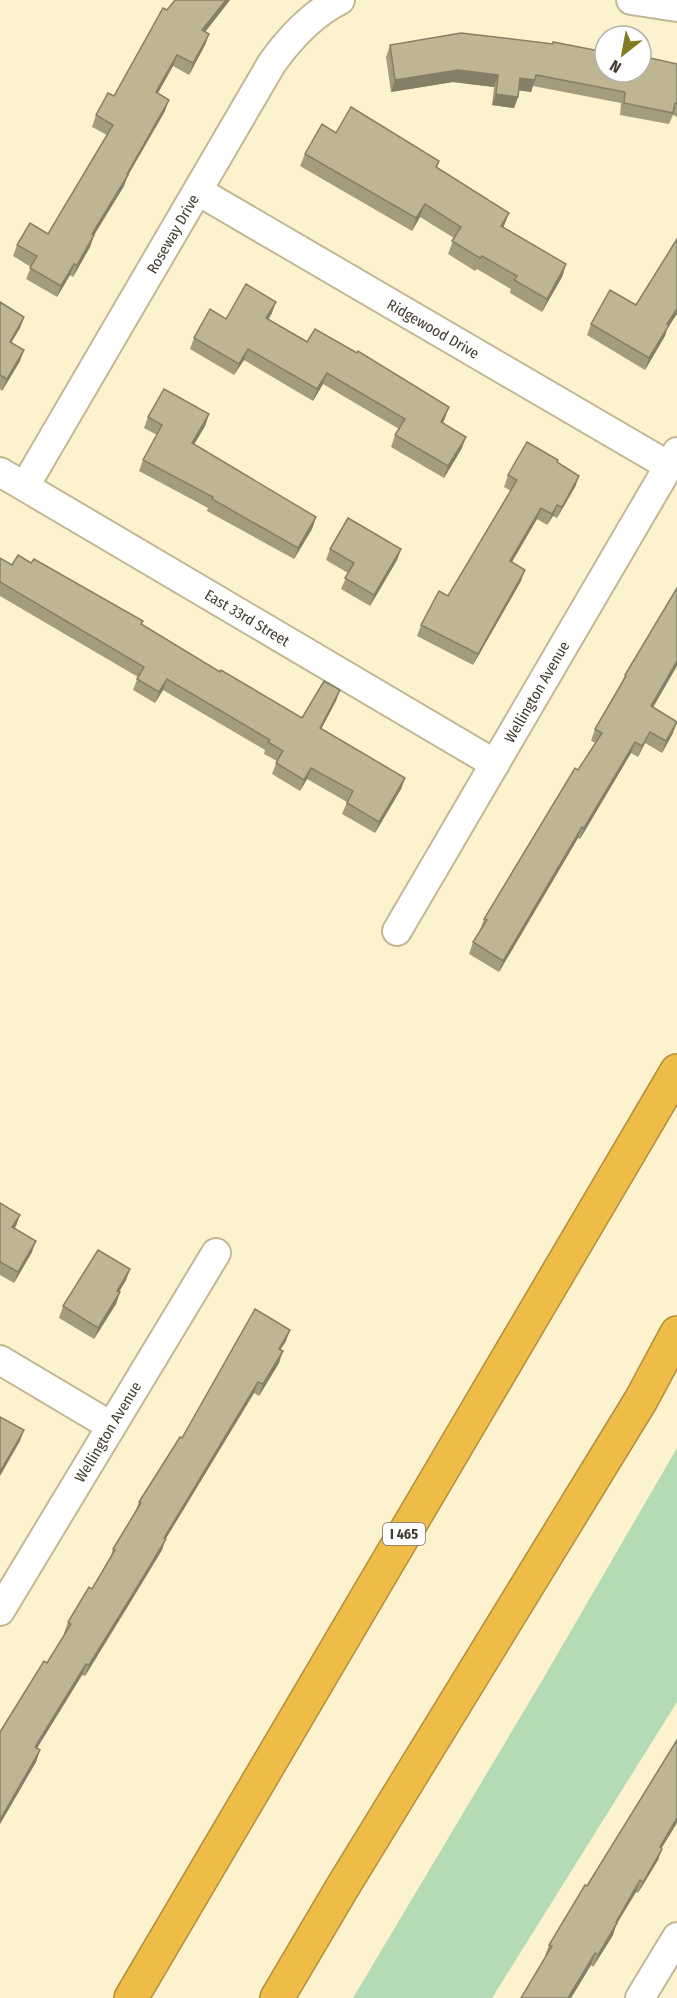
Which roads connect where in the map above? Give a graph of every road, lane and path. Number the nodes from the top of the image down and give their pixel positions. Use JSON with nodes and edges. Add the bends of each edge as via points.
{"nodes":[{"id":1,"x":340,"y":0,"type":"edge"},
{"id":2,"x":631,"y":0,"type":"edge"},
{"id":3,"x":677,"y":7,"type":"edge"},
{"id":4,"x":198,"y":191,"type":"junction"},
{"id":5,"x":673,"y":459,"type":"edge"},
{"id":6,"x":0,"y":472,"type":"edge"},
{"id":7,"x":25,"y":486,"type":"junction"},
{"id":8,"x":495,"y":764,"type":"junction"},
{"id":9,"x":397,"y":931,"type":"dead end"},
{"id":10,"x":677,"y":1071,"type":"edge"},
{"id":11,"x":216,"y":1253,"type":"dead end"},
{"id":12,"x":677,"y":1334,"type":"edge"},
{"id":13,"x":677,"y":1355,"type":"edge"},
{"id":14,"x":0,"y":1360,"type":"edge"},
{"id":15,"x":641,"y":1400,"type":"junction"},
{"id":16,"x":111,"y":1426,"type":"junction"},
{"id":17,"x":0,"y":1611,"type":"edge"},
{"id":18,"x":677,"y":1937,"type":"edge"},
{"id":19,"x":131,"y":1998,"type":"edge"},
{"id":20,"x":277,"y":1998,"type":"edge"},
{"id":21,"x":640,"y":1998,"type":"edge"}],
"edges":[{"from":1,"to":4,"type":"street","name":"Roseway Drive","via":[[301,29],[272,63]]},
{"from":2,"to":3,"type":"street"},
{"from":4,"to":5,"type":"street","name":"Ridgewood Drive"},
{"from":4,"to":7,"type":"street","name":"Roseway Drive"},
{"from":5,"to":8,"type":"street","name":"Wellington Avenue"},
{"from":6,"to":7,"type":"street","name":"East 33rd Street"},
{"from":7,"to":8,"type":"street","name":"East 33rd Street"},
{"from":8,"to":9,"type":"street","name":"Wellington Avenue"},
{"from":10,"to":19,"type":"highway","number":"I 465"},
{"from":11,"to":16,"type":"street","name":"Wellington Avenue"},
{"from":12,"to":15,"type":"highway"},
{"from":13,"to":15,"type":"highway"},
{"from":14,"to":16,"type":"street"},
{"from":15,"to":20,"type":"highway"},
{"from":16,"to":17,"type":"street","name":"Wellington Avenue"},
{"from":18,"to":21,"type":"street"}]}
